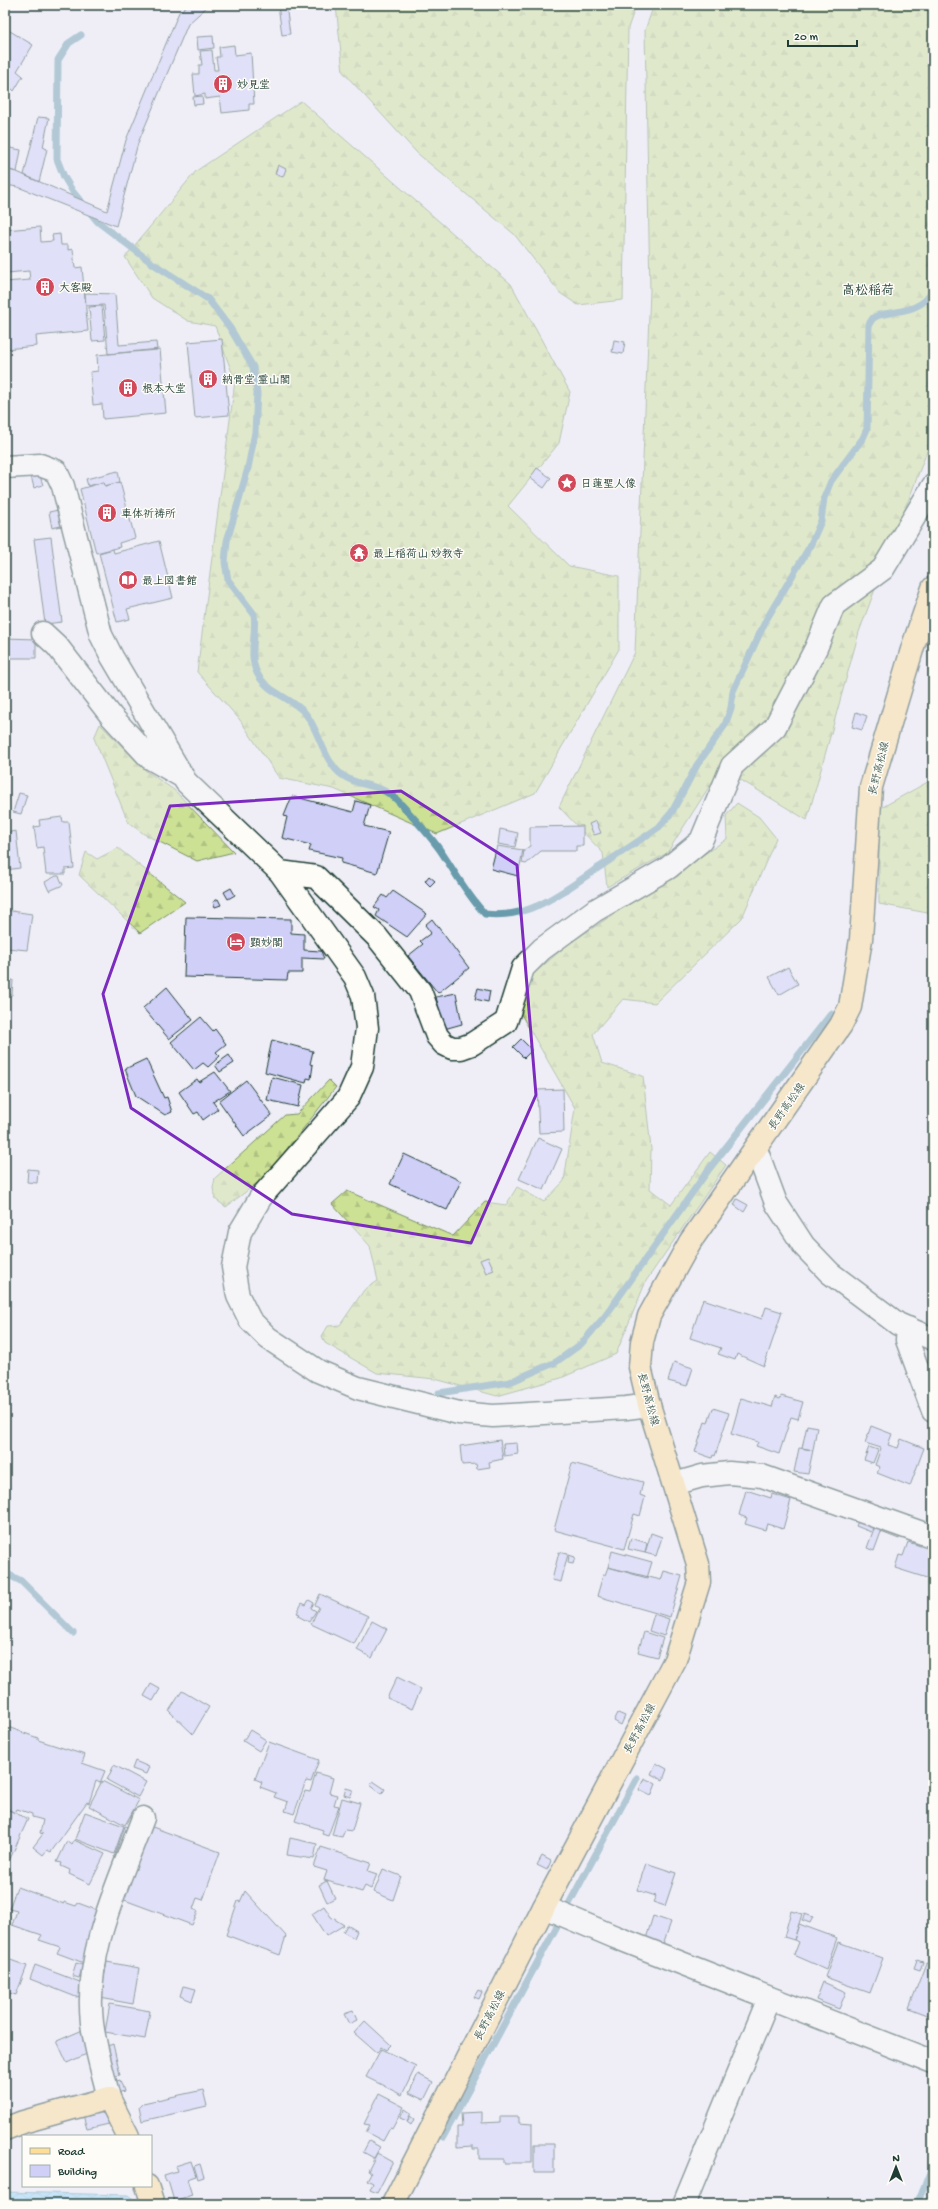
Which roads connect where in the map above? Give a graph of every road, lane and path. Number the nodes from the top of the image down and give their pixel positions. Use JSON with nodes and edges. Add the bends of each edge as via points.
{"nodes":[{"id":1,"x":5,"y":466,"type":"edge"},
{"id":2,"x":933,"y":486,"type":"edge"},
{"id":3,"x":933,"y":588,"type":"edge"},
{"id":4,"x":43,"y":633,"type":"dead end"},
{"id":5,"x":183,"y":777,"type":"junction"},
{"id":6,"x":280,"y":872,"type":"junction"},
{"id":7,"x":756,"y":1149,"type":"junction"},
{"id":8,"x":908,"y":1328,"type":"junction"},
{"id":9,"x":933,"y":1339,"type":"edge"},
{"id":10,"x":649,"y":1405,"type":"junction"},
{"id":11,"x":933,"y":1411,"type":"edge"},
{"id":12,"x":674,"y":1484,"type":"junction"},
{"id":13,"x":933,"y":1534,"type":"edge"},
{"id":14,"x":143,"y":1818,"type":"dead end"},
{"id":15,"x":557,"y":1912,"type":"junction"},
{"id":16,"x":769,"y":1998,"type":"junction"},
{"id":17,"x":933,"y":2062,"type":"edge"},
{"id":18,"x":109,"y":2098,"type":"junction"},
{"id":19,"x":5,"y":2129,"type":"edge"},
{"id":20,"x":128,"y":2135,"type":"edge"},
{"id":21,"x":393,"y":2204,"type":"edge"},
{"id":22,"x":684,"y":2204,"type":"edge"}],
"edges":[{"from":1,"to":5,"type":"street","via":[[40,465],[56,471],[62,482],[101,635]]},
{"from":2,"to":6,"type":"street","via":[[883,569],[834,605],[776,727],[732,766],[701,841],[668,868],[594,911],[542,949],[523,968],[506,1022],[472,1044],[461,1048],[452,1048],[444,1044],[437,1036],[420,991],[377,937],[316,877]]},
{"from":3,"to":7,"type":"main road","name":"長野高松線","via":[[871,787],[860,939],[850,1007],[841,1025]]},
{"from":4,"to":5,"type":"street","via":[[57,646],[112,717],[150,758]]},
{"from":5,"to":6,"type":"street","via":[[235,831]]},
{"from":6,"to":10,"type":"street","via":[[355,977],[363,996],[367,1028],[362,1067],[348,1098],[261,1197],[240,1232],[233,1267],[238,1296],[250,1320],[268,1338],[318,1371],[358,1388],[459,1413],[493,1416]]},
{"from":7,"to":8,"type":"street","via":[[776,1203],[804,1246],[830,1274],[898,1324]]},
{"from":7,"to":10,"type":"main road","name":"長野高松線","via":[[690,1242],[649,1316],[642,1342],[640,1367]]},
{"from":8,"to":9,"type":"street"},
{"from":8,"to":11,"type":"street","via":[[907,1340]]},
{"from":10,"to":12,"type":"main road","name":"長野高松線"},
{"from":12,"to":13,"type":"street","via":[[702,1476],[729,1473],[762,1476],[925,1534]]},
{"from":12,"to":15,"type":"main road","name":"長野高松線","via":[[698,1564],[699,1582],[677,1653]]},
{"from":14,"to":18,"type":"street","via":[[104,1924],[92,1973],[92,2024]]},
{"from":15,"to":16,"type":"street"},
{"from":15,"to":21,"type":"main road","name":"長野高松線"},
{"from":16,"to":17,"type":"street"},
{"from":16,"to":22,"type":"street"},
{"from":18,"to":19,"type":"main road"},
{"from":18,"to":20,"type":"main road"}]}
